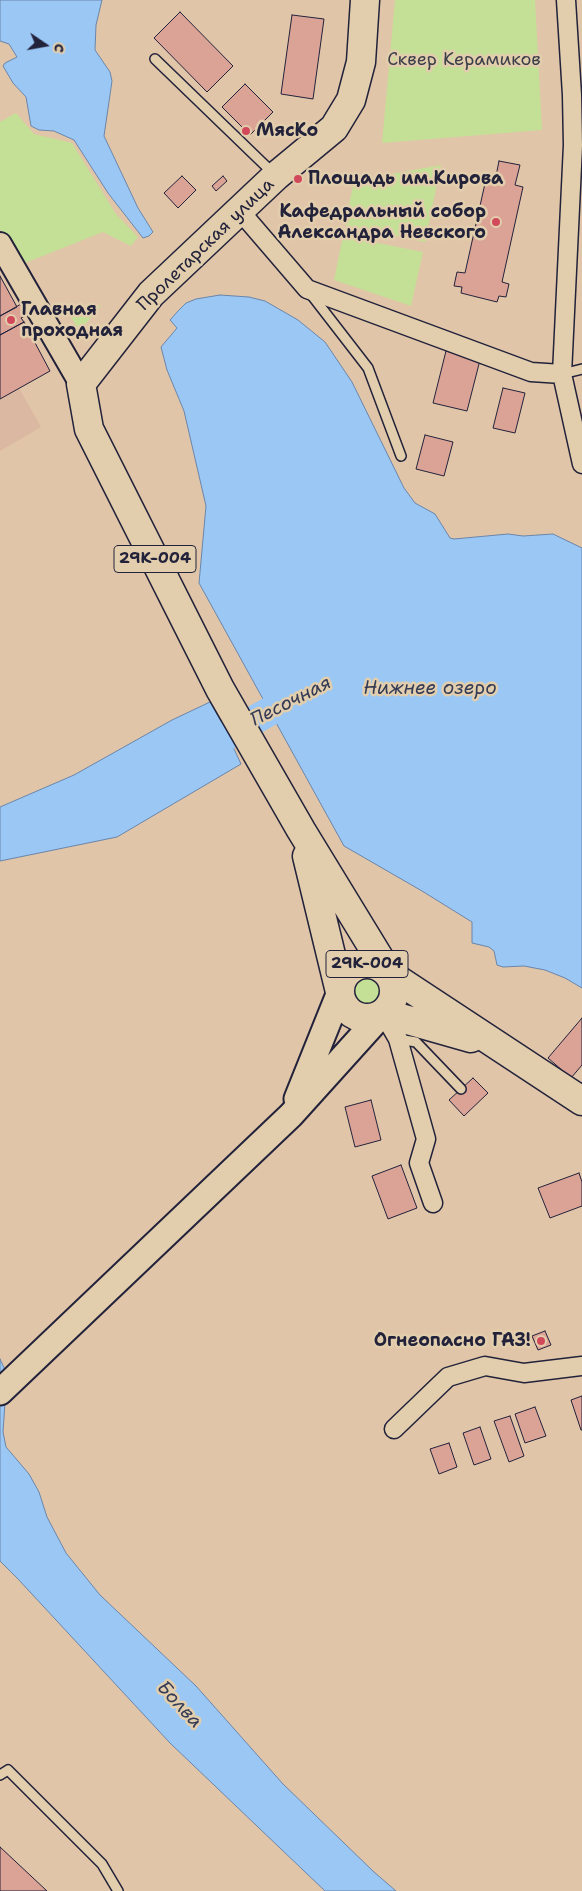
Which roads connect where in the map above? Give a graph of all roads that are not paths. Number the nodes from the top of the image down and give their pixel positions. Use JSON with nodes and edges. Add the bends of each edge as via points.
{"nodes":[{"id":1,"x":366,"y":0,"type":"edge"},
{"id":2,"x":566,"y":0,"type":"edge"},
{"id":3,"x":155,"y":59,"type":"dead end"},
{"id":4,"x":577,"y":94,"type":"edge"},
{"id":5,"x":276,"y":176,"type":"junction"},
{"id":6,"x":240,"y":211,"type":"junction"},
{"id":7,"x":0,"y":244,"type":"edge"},
{"id":8,"x":306,"y":289,"type":"junction"},
{"id":9,"x":582,"y":369,"type":"edge"},
{"id":10,"x":562,"y":374,"type":"junction"},
{"id":11,"x":80,"y":384,"type":"junction"},
{"id":12,"x":401,"y":456,"type":"dead end"},
{"id":13,"x":582,"y":464,"type":"edge"},
{"id":14,"x":301,"y":830,"type":"junction"},
{"id":15,"x":389,"y":974,"type":"junction"},
{"id":16,"x":340,"y":992,"type":"junction"},
{"id":17,"x":384,"y":1013,"type":"junction"},
{"id":18,"x":398,"y":1039,"type":"junction"},
{"id":19,"x":496,"y":1045,"type":"junction"},
{"id":20,"x":461,"y":1089,"type":"dead end"},
{"id":21,"x":582,"y":1101,"type":"edge"},
{"id":22,"x":291,"y":1115,"type":"junction"},
{"id":23,"x":433,"y":1203,"type":"dead end"},
{"id":24,"x":582,"y":1366,"type":"edge"},
{"id":25,"x":0,"y":1392,"type":"edge"},
{"id":26,"x":394,"y":1429,"type":"dead end"},
{"id":27,"x":0,"y":1775,"type":"edge"},
{"id":28,"x":118,"y":1891,"type":"edge"}],
"edges":[{"from":1,"to":5,"type":"main road","name":"Пролетарская улица","via":[[361,62],[351,100],[334,128]]},
{"from":2,"to":4,"type":"street"},
{"from":3,"to":5,"type":"lane"},
{"from":4,"to":10,"type":"street"},
{"from":5,"to":6,"type":"main road","name":"Пролетарская улица"},
{"from":6,"to":8,"type":"street"},
{"from":6,"to":11,"type":"main road","name":"Пролетарская улица","via":[[151,294]]},
{"from":7,"to":11,"type":"street"},
{"from":8,"to":10,"type":"street","via":[[531,372]]},
{"from":8,"to":12,"type":"lane","via":[[368,368]]},
{"from":9,"to":10,"type":"lane"},
{"from":10,"to":13,"type":"street"},
{"from":11,"to":14,"type":"main road","number":"29К-004","via":[[89,429],[220,690]]},
{"from":14,"to":15,"type":"main road"},
{"from":14,"to":16,"type":"main road","number":"29К-004"},
{"from":15,"to":16,"type":"main road","number":"29К-004","via":[[374,965],[358,966],[345,976]]},
{"from":15,"to":17,"type":"main road","number":"29К-004","via":[[395,990],[390,1007]]},
{"from":15,"to":19,"type":"main road"},
{"from":16,"to":17,"type":"main road","number":"29К-004","via":[[352,1014],[368,1018]]},
{"from":16,"to":22,"type":"main road"},
{"from":17,"to":18,"type":"street"},
{"from":17,"to":19,"type":"main road","number":"29К-004"},
{"from":17,"to":22,"type":"main road"},
{"from":18,"to":20,"type":"lane","via":[[416,1042]]},
{"from":18,"to":23,"type":"street","via":[[426,1139],[419,1163]]},
{"from":19,"to":21,"type":"main road","number":"29К-004"},
{"from":22,"to":25,"type":"main road"},
{"from":24,"to":26,"type":"street","via":[[524,1373],[485,1366],[448,1378]]},
{"from":27,"to":28,"type":"lane","via":[[8,1770],[102,1864]]}]}
